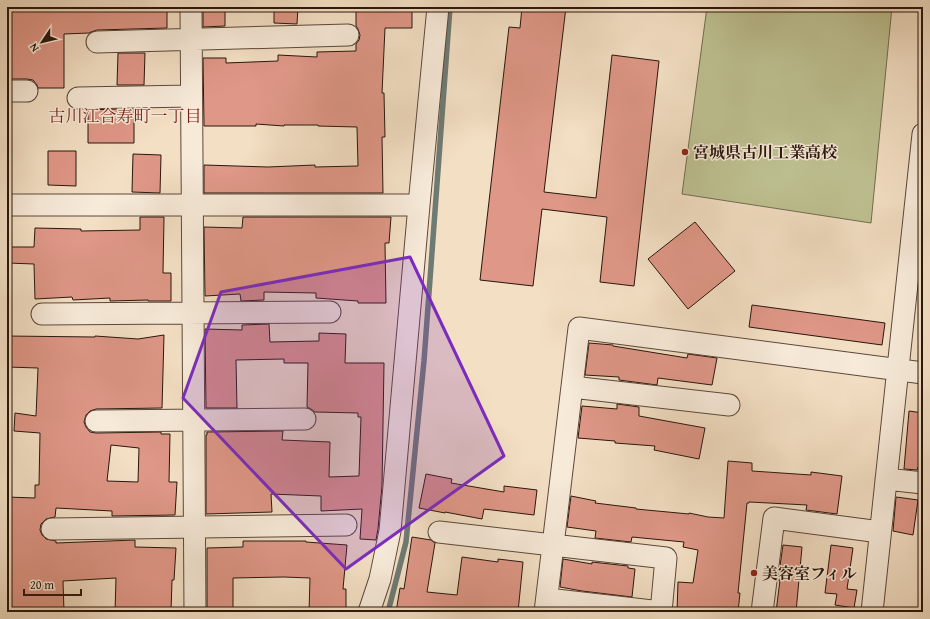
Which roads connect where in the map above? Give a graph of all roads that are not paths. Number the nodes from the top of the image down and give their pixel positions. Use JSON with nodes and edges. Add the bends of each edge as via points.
{"nodes":[{"id":1,"x":191,"y":7,"type":"edge"},
{"id":2,"x":438,"y":7,"type":"edge"},
{"id":3,"x":348,"y":35,"type":"dead end"},
{"id":4,"x":191,"y":40,"type":"junction"},
{"id":5,"x":97,"y":42,"type":"dead end"},
{"id":6,"x":191,"y":96,"type":"junction"},
{"id":7,"x":78,"y":98,"type":"dead end"},
{"id":8,"x":923,"y":134,"type":"edge"},
{"id":9,"x":7,"y":205,"type":"edge"},
{"id":10,"x":192,"y":205,"type":"junction"},
{"id":11,"x":419,"y":205,"type":"junction"},
{"id":12,"x":330,"y":312,"type":"dead end"},
{"id":13,"x":193,"y":313,"type":"junction"},
{"id":14,"x":42,"y":314,"type":"dead end"},
{"id":15,"x":898,"y":370,"type":"junction"},
{"id":16,"x":923,"y":373,"type":"edge"},
{"id":17,"x":572,"y":387,"type":"junction"},
{"id":18,"x":729,"y":405,"type":"dead end"},
{"id":19,"x":305,"y":419,"type":"dead end"},
{"id":20,"x":194,"y":420,"type":"junction"},
{"id":21,"x":96,"y":421,"type":"dead end"},
{"id":22,"x":886,"y":479,"type":"junction"},
{"id":23,"x":923,"y":483,"type":"edge"},
{"id":24,"x":346,"y":525,"type":"dead end"},
{"id":25,"x":194,"y":527,"type":"junction"},
{"id":26,"x":52,"y":529,"type":"dead end"},
{"id":27,"x":439,"y":532,"type":"dead end"},
{"id":28,"x":880,"y":532,"type":"junction"},
{"id":29,"x":553,"y":545,"type":"junction"},
{"id":30,"x":546,"y":606,"type":"edge"},
{"id":31,"x":195,"y":612,"type":"edge"},
{"id":32,"x":369,"y":612,"type":"edge"},
{"id":33,"x":762,"y":612,"type":"edge"},
{"id":34,"x":872,"y":612,"type":"edge"}],
"edges":[{"from":1,"to":4,"type":"street"},
{"from":2,"to":11,"type":"street"},
{"from":3,"to":4,"type":"street"},
{"from":4,"to":5,"type":"street"},
{"from":4,"to":6,"type":"street"},
{"from":6,"to":7,"type":"street"},
{"from":6,"to":10,"type":"street"},
{"from":8,"to":15,"type":"street"},
{"from":9,"to":10,"type":"street"},
{"from":10,"to":11,"type":"street"},
{"from":10,"to":13,"type":"street"},
{"from":11,"to":32,"type":"street","via":[[390,531],[380,579]]},
{"from":12,"to":13,"type":"street"},
{"from":13,"to":14,"type":"street"},
{"from":13,"to":20,"type":"street"},
{"from":15,"to":16,"type":"street"},
{"from":15,"to":17,"type":"street","via":[[579,328]]},
{"from":15,"to":22,"type":"street"},
{"from":17,"to":18,"type":"street"},
{"from":17,"to":29,"type":"street"},
{"from":19,"to":20,"type":"street"},
{"from":20,"to":21,"type":"street"},
{"from":20,"to":25,"type":"street"},
{"from":22,"to":23,"type":"street"},
{"from":22,"to":28,"type":"street"},
{"from":24,"to":25,"type":"street"},
{"from":25,"to":26,"type":"street"},
{"from":25,"to":31,"type":"street"},
{"from":27,"to":29,"type":"street"},
{"from":28,"to":33,"type":"street","via":[[774,518]]},
{"from":28,"to":34,"type":"street"},
{"from":29,"to":30,"type":"street"},
{"from":29,"to":30,"type":"street","via":[[666,558],[661,612]]}]}
